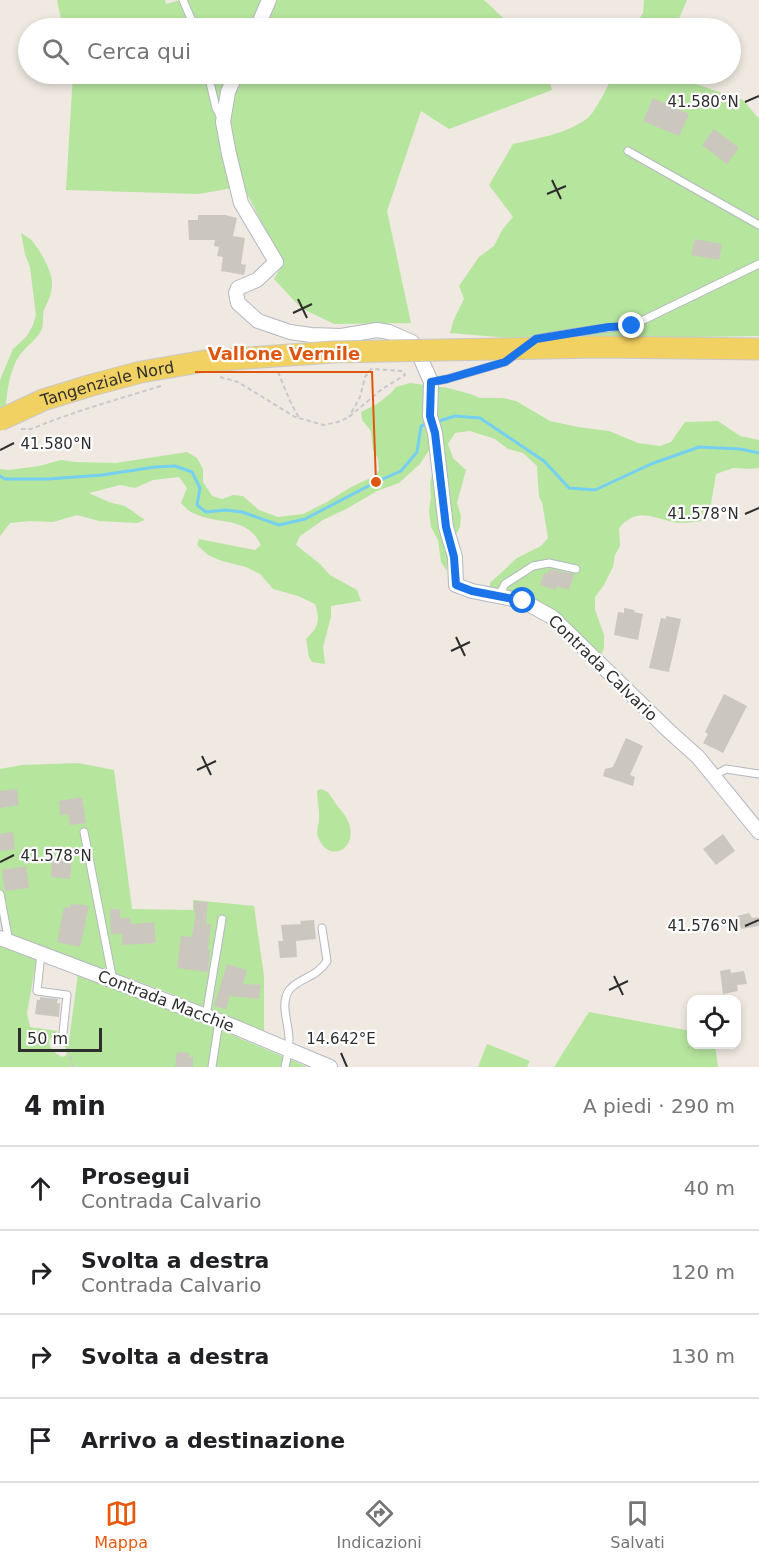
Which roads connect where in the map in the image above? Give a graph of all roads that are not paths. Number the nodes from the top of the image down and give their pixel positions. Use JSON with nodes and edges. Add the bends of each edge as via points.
{"nodes":[{"id":1,"x":183,"y":0,"type":"edge"},
{"id":2,"x":269,"y":0,"type":"edge"},
{"id":3,"x":191,"y":18,"type":"edge"},
{"id":4,"x":261,"y":18,"type":"edge"},
{"id":5,"x":210,"y":84,"type":"edge"},
{"id":6,"x":232,"y":84,"type":"edge"},
{"id":7,"x":223,"y":122,"type":"junction"},
{"id":8,"x":628,"y":151,"type":"dead end"},
{"id":9,"x":759,"y":225,"type":"edge"},
{"id":10,"x":759,"y":264,"type":"edge"},
{"id":11,"x":759,"y":349,"type":"edge"},
{"id":12,"x":431,"y":382,"type":"junction"},
{"id":13,"x":0,"y":420,"type":"edge"},
{"id":14,"x":576,"y":569,"type":"dead end"},
{"id":15,"x":499,"y":595,"type":"junction"},
{"id":16,"x":759,"y":774,"type":"edge"},
{"id":17,"x":713,"y":776,"type":"junction"},
{"id":18,"x":84,"y":832,"type":"dead end"},
{"id":19,"x":759,"y":832,"type":"edge"},
{"id":20,"x":0,"y":894,"type":"edge"},
{"id":21,"x":222,"y":919,"type":"dead end"},
{"id":22,"x":322,"y":928,"type":"dead end"},
{"id":23,"x":4,"y":940,"type":"edge"},
{"id":24,"x":41,"y":954,"type":"junction"},
{"id":25,"x":113,"y":981,"type":"junction"},
{"id":26,"x":213,"y":1018,"type":"junction"},
{"id":27,"x":63,"y":1033,"type":"road end"},
{"id":28,"x":288,"y":1048,"type":"junction"},
{"id":29,"x":212,"y":1067,"type":"edge"},
{"id":30,"x":285,"y":1067,"type":"edge"},
{"id":31,"x":330,"y":1067,"type":"edge"}],
"edges":[{"from":1,"to":3,"type":"lane"},
{"from":2,"to":4,"type":"street"},
{"from":5,"to":7,"type":"lane"},
{"from":6,"to":7,"type":"street","name":"Contrada Calvario"},
{"from":7,"to":12,"type":"street","name":"Contrada Calvario","via":[[241,203],[276,262],[257,280],[238,288],[238,303],[258,321],[290,332],[340,336],[377,330],[390,332],[412,342]]},
{"from":8,"to":9,"type":"lane"},
{"from":10,"to":12,"type":"lane","via":[[632,326],[536,339],[505,362]]},
{"from":11,"to":13,"type":"main road","name":"Tangenziale Nord","bridge":true,"via":[[599,347],[333,352],[205,361],[92,385],[44,400]]},
{"from":12,"to":15,"type":"street","name":"Contrada Calvario","via":[[430,416],[456,585]]},
{"from":14,"to":15,"type":"lane","via":[[549,563],[533,566],[505,584]]},
{"from":15,"to":17,"type":"street","name":"Contrada Calvario","via":[[523,601],[552,617]]},
{"from":16,"to":17,"type":"lane","via":[[726,769]]},
{"from":17,"to":19,"type":"street","name":"Contrada Calvario"},
{"from":18,"to":25,"type":"lane"},
{"from":20,"to":23,"type":"lane"},
{"from":21,"to":26,"type":"lane"},
{"from":22,"to":28,"type":"lane","via":[[327,961],[318,972],[295,985],[285,1003]]},
{"from":23,"to":24,"type":"street","name":"Contrada Macchie"},
{"from":24,"to":25,"type":"street","name":"Contrada Macchie"},
{"from":24,"to":27,"type":"lane","via":[[37,991],[67,994]]},
{"from":25,"to":26,"type":"street","name":"Contrada Macchie"},
{"from":26,"to":28,"type":"street","name":"Contrada Macchie"},
{"from":26,"to":29,"type":"lane"},
{"from":28,"to":30,"type":"lane"},
{"from":28,"to":31,"type":"street","name":"Contrada Macchie"}]}
